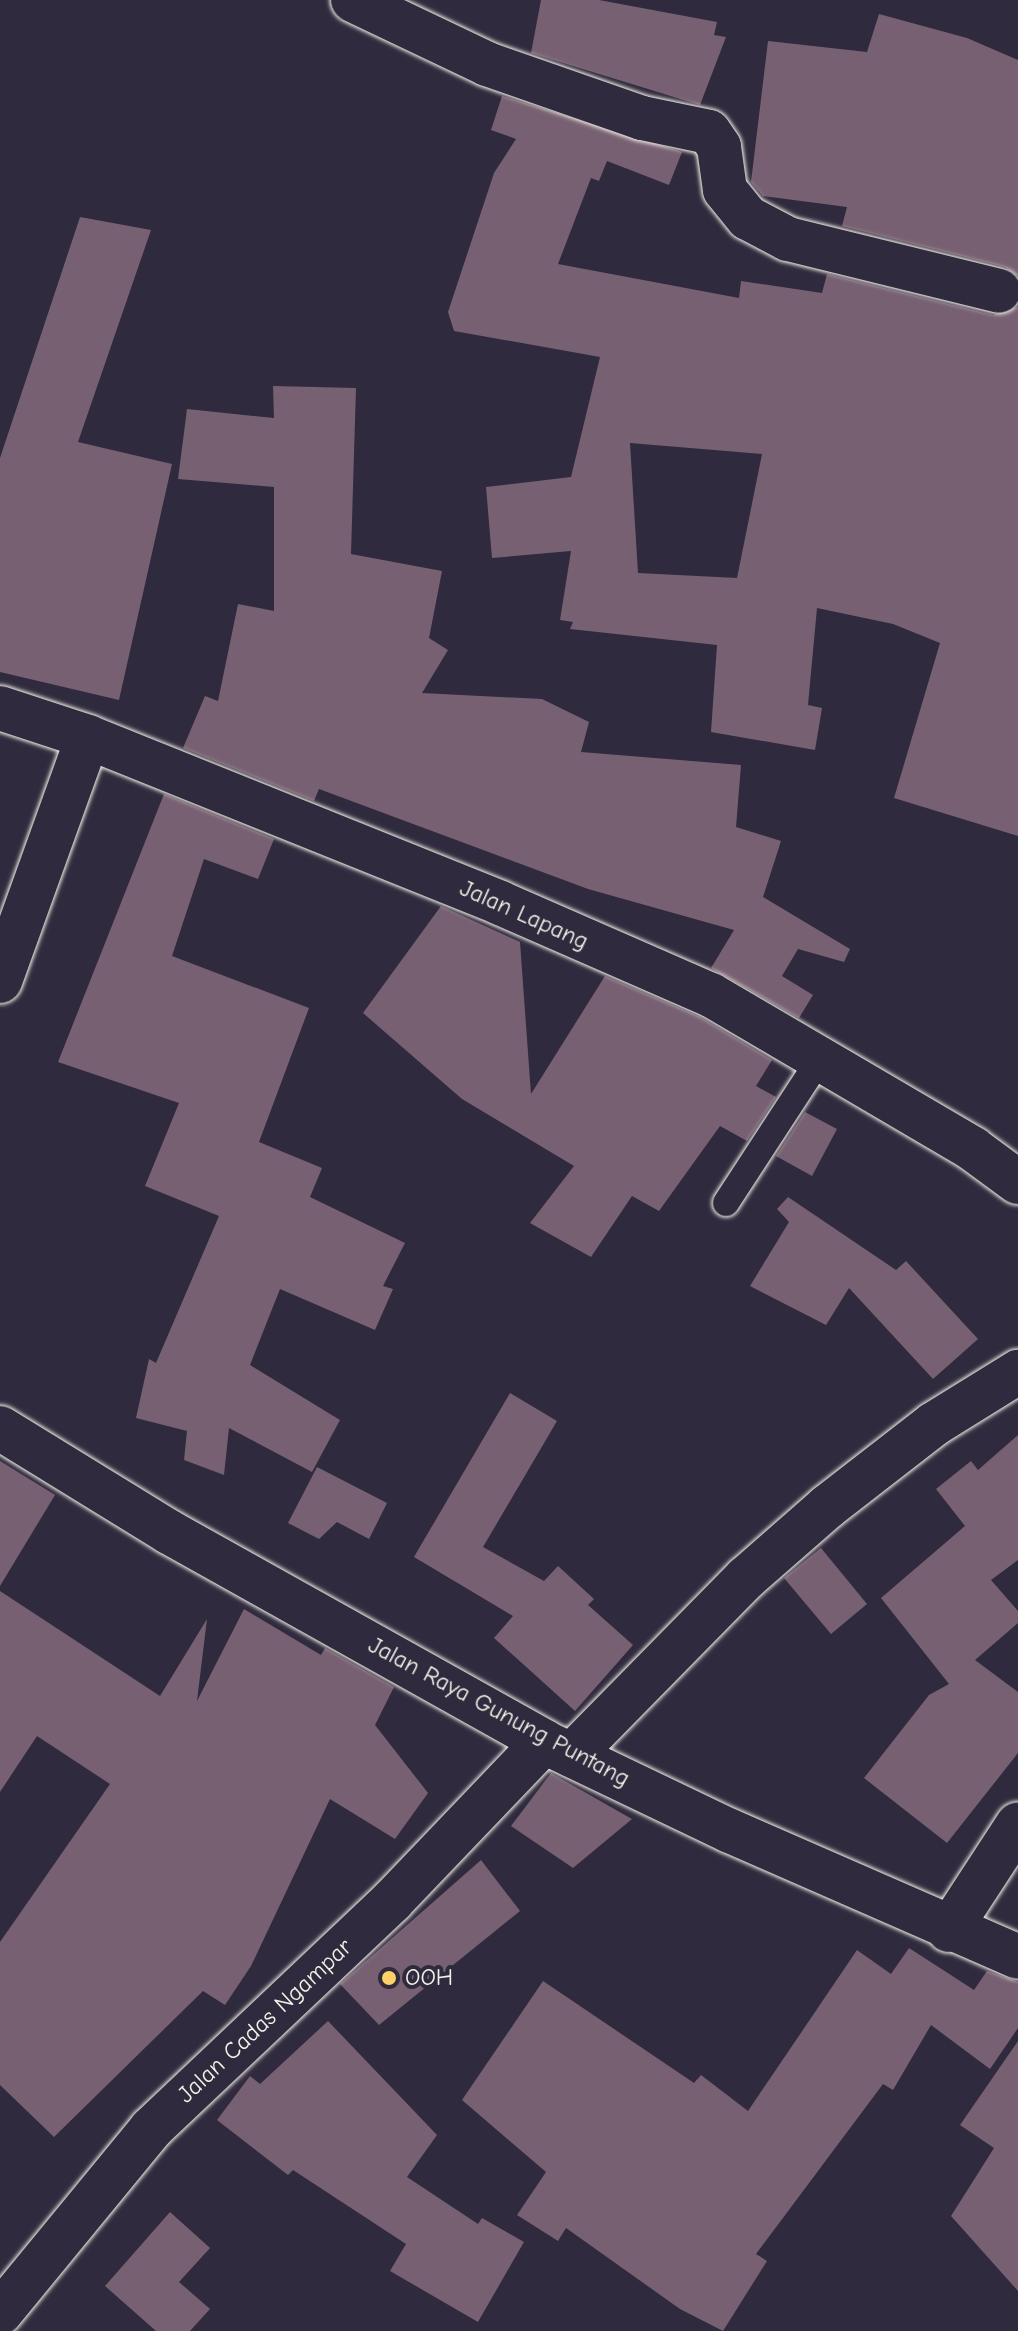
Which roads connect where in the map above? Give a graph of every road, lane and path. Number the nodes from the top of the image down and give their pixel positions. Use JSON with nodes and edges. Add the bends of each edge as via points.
{"nodes":[{"id":1,"x":353,"y":0,"type":"edge"},
{"id":2,"x":999,"y":291,"type":"dead end"},
{"id":3,"x":0,"y":708,"type":"edge"},
{"id":4,"x":88,"y":737,"type":"junction"},
{"id":5,"x":0,"y":981,"type":"edge"},
{"id":6,"x":820,"y":1059,"type":"junction"},
{"id":7,"x":1018,"y":1182,"type":"edge"},
{"id":8,"x":726,"y":1203,"type":"dead end"},
{"id":9,"x":1018,"y":1372,"type":"edge"},
{"id":10,"x":0,"y":1428,"type":"edge"},
{"id":11,"x":558,"y":1748,"type":"junction"},
{"id":12,"x":1018,"y":1824,"type":"edge"},
{"id":13,"x":949,"y":1930,"type":"junction"},
{"id":14,"x":1018,"y":1957,"type":"edge"},
{"id":15,"x":0,"y":2313,"type":"edge"}],
"edges":[{"from":1,"to":2,"type":"street","via":[[487,64],[642,118],[709,132],[719,147],[725,190],[748,218],[788,239]]},
{"from":3,"to":4,"type":"street","name":"Jalan Lapang"},
{"from":4,"to":5,"type":"street"},
{"from":4,"to":6,"type":"street","name":"Jalan Lapang","via":[[711,995]]},
{"from":6,"to":7,"type":"street","name":"Jalan Lapang"},
{"from":6,"to":8,"type":"lane"},
{"from":9,"to":11,"type":"street","name":"Jalan Cadas Ngampar","via":[[934,1424],[827,1507]]},
{"from":10,"to":11,"type":"street","name":"Jalan Raya Gunung Puntang","via":[[169,1532]]},
{"from":11,"to":13,"type":"street","name":"Jalan Raya Gunung Puntang"},
{"from":11,"to":15,"type":"street","name":"Jalan Cadas Ngampar","via":[[151,2129]]},
{"from":12,"to":13,"type":"street"},
{"from":13,"to":14,"type":"street","name":"Jalan Raya Gunung Puntang"}]}
